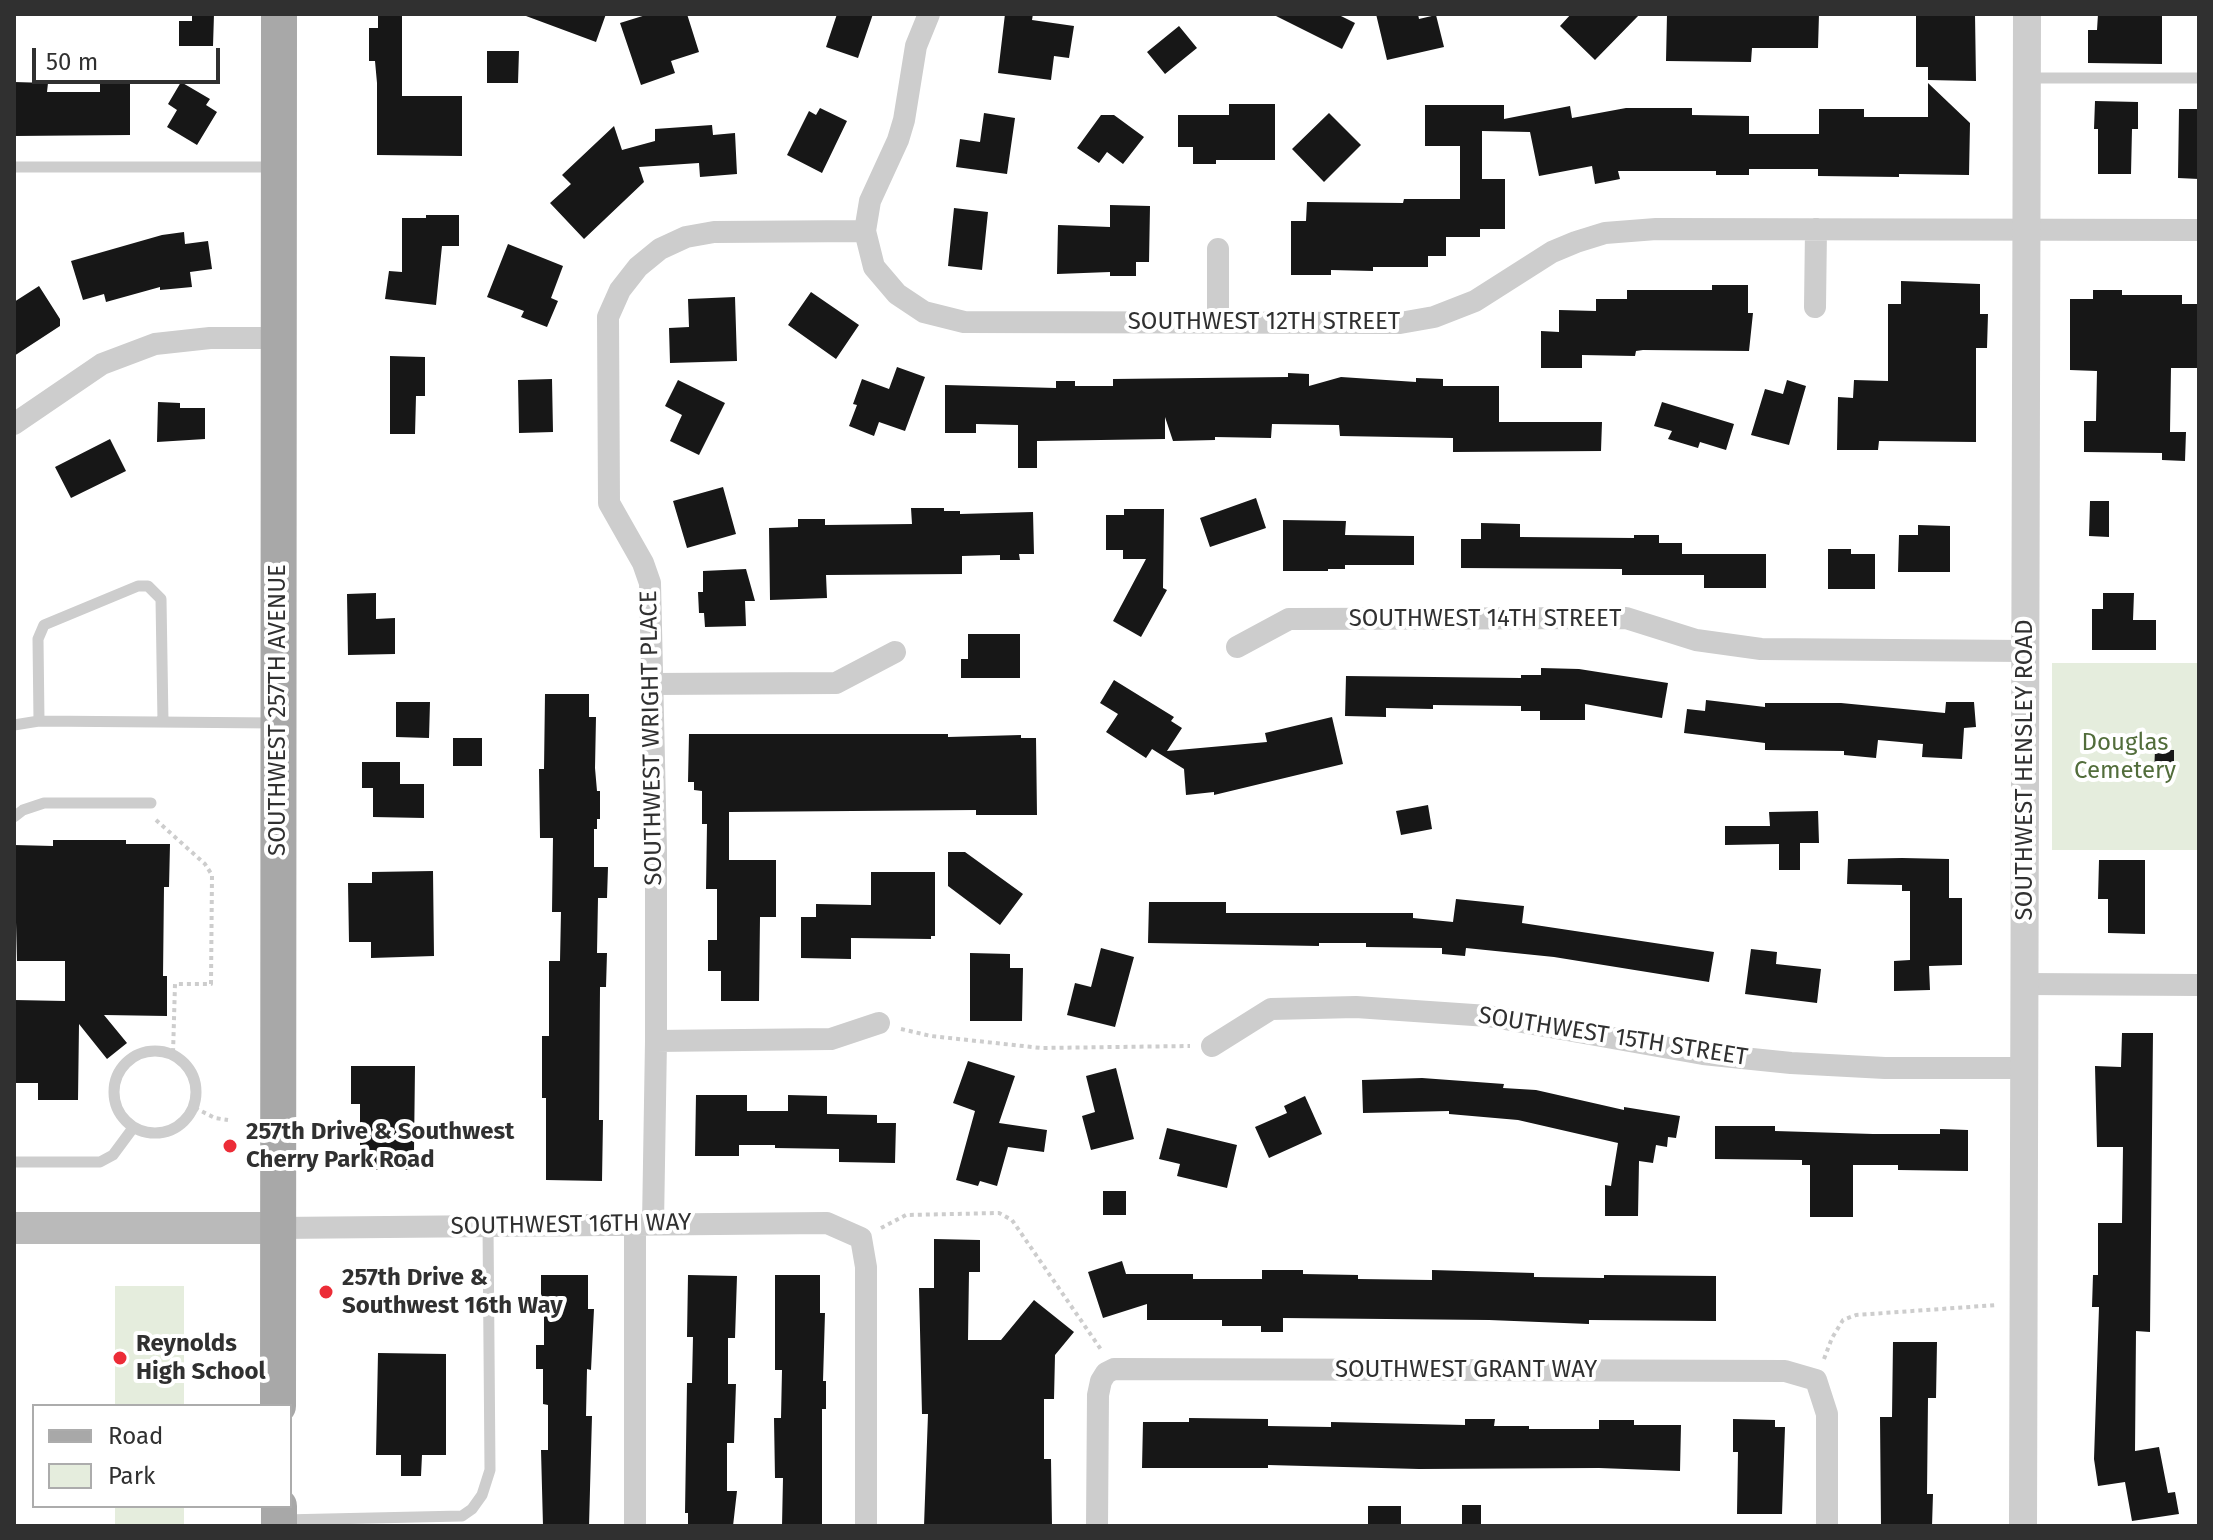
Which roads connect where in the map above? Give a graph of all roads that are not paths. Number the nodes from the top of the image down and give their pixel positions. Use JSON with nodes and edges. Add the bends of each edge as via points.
{"nodes":[{"id":1,"x":279,"y":14,"type":"edge"},
{"id":2,"x":929,"y":14,"type":"edge"},
{"id":3,"x":2027,"y":14,"type":"edge"},
{"id":4,"x":2027,"y":78,"type":"junction"},
{"id":5,"x":2199,"y":78,"type":"edge"},
{"id":6,"x":14,"y":167,"type":"edge"},
{"id":7,"x":279,"y":168,"type":"junction"},
{"id":8,"x":1816,"y":229,"type":"junction"},
{"id":9,"x":2026,"y":230,"type":"junction"},
{"id":10,"x":2199,"y":230,"type":"edge"},
{"id":11,"x":865,"y":231,"type":"junction"},
{"id":12,"x":1218,"y":249,"type":"dead end"},
{"id":13,"x":1815,"y":307,"type":"dead end"},
{"id":14,"x":1218,"y":322,"type":"junction"},
{"id":15,"x":279,"y":338,"type":"junction"},
{"id":16,"x":14,"y":424,"type":"edge"},
{"id":17,"x":1237,"y":647,"type":"dead end"},
{"id":18,"x":2025,"y":651,"type":"junction"},
{"id":19,"x":895,"y":652,"type":"dead end"},
{"id":20,"x":652,"y":684,"type":"junction"},
{"id":21,"x":39,"y":721,"type":"junction"},
{"id":22,"x":163,"y":722,"type":"junction"},
{"id":23,"x":278,"y":723,"type":"junction"},
{"id":24,"x":14,"y":725,"type":"edge"},
{"id":25,"x":151,"y":803,"type":"road end"},
{"id":26,"x":14,"y":817,"type":"edge"},
{"id":27,"x":2025,"y":984,"type":"junction"},
{"id":28,"x":2199,"y":985,"type":"edge"},
{"id":29,"x":879,"y":1023,"type":"road end"},
{"id":30,"x":656,"y":1041,"type":"junction"},
{"id":31,"x":1212,"y":1046,"type":"road end"},
{"id":32,"x":2024,"y":1068,"type":"junction"},
{"id":33,"x":133,"y":1128,"type":"junction"},
{"id":34,"x":14,"y":1162,"type":"edge"},
{"id":35,"x":644,"y":1224,"type":"junction"},
{"id":36,"x":488,"y":1225,"type":"junction"},
{"id":37,"x":14,"y":1228,"type":"edge"},
{"id":38,"x":277,"y":1228,"type":"junction"},
{"id":39,"x":278,"y":1404,"type":"edge"},
{"id":40,"x":279,"y":1517,"type":"edge"},
{"id":41,"x":635,"y":1526,"type":"edge"},
{"id":42,"x":866,"y":1526,"type":"edge"},
{"id":43,"x":1097,"y":1526,"type":"edge"},
{"id":44,"x":1827,"y":1526,"type":"edge"},
{"id":45,"x":2023,"y":1526,"type":"edge"}],
"edges":[{"from":1,"to":7,"type":"main road","name":"SOUTHWEST 257TH AVENUE"},
{"from":2,"to":11,"type":"street","via":[[916,46],[904,120],[870,201]]},
{"from":3,"to":4,"type":"street","name":"SOUTHWEST HENSLEY ROAD"},
{"from":4,"to":5,"type":"lane"},
{"from":4,"to":9,"type":"street","name":"SOUTHWEST HENSLEY ROAD"},
{"from":6,"to":7,"type":"lane"},
{"from":7,"to":15,"type":"main road","name":"SOUTHWEST 257TH AVENUE"},
{"from":8,"to":9,"type":"street","name":"SOUTHWEST 12TH STREET"},
{"from":8,"to":13,"type":"street"},
{"from":8,"to":14,"type":"street","name":"SOUTHWEST 12TH STREET","via":[[1605,233],[1552,252],[1475,301],[1400,323]]},
{"from":9,"to":10,"type":"street","name":"SOUTHWEST 12TH STREET"},
{"from":9,"to":18,"type":"street","name":"SOUTHWEST HENSLEY ROAD"},
{"from":11,"to":14,"type":"street","name":"SOUTHWEST 12TH STREET","via":[[874,267],[897,294],[924,312],[964,322]]},
{"from":11,"to":20,"type":"street","name":"SOUTHWEST WRIGHT PLACE","via":[[714,232],[686,237],[660,249],[620,290],[608,317],[608,492],[650,583]]},
{"from":12,"to":14,"type":"street"},
{"from":15,"to":16,"type":"street","via":[[155,344],[102,364]]},
{"from":15,"to":23,"type":"main road","name":"SOUTHWEST 257TH AVENUE"},
{"from":17,"to":18,"type":"street","name":"SOUTHWEST 14TH STREET","via":[[1289,619],[1626,618],[1696,640],[1761,649]]},
{"from":18,"to":27,"type":"street","name":"SOUTHWEST HENSLEY ROAD"},
{"from":19,"to":20,"type":"street","via":[[836,683]]},
{"from":20,"to":30,"type":"street","name":"SOUTHWEST WRIGHT PLACE"},
{"from":21,"to":22,"type":"lane"},
{"from":21,"to":22,"type":"lane","via":[[38,639],[44,625],[148,586],[161,599]]},
{"from":21,"to":24,"type":"lane"},
{"from":22,"to":23,"type":"lane"},
{"from":23,"to":38,"type":"main road","name":"SOUTHWEST 257TH AVENUE"},
{"from":25,"to":26,"type":"lane","via":[[44,803]]},
{"from":27,"to":28,"type":"street"},
{"from":27,"to":32,"type":"street","name":"SOUTHWEST HENSLEY ROAD"},
{"from":29,"to":30,"type":"street","via":[[831,1039]]},
{"from":30,"to":35,"type":"street","name":"SOUTHWEST WRIGHT PLACE"},
{"from":31,"to":32,"type":"street","name":"SOUTHWEST 15TH STREET","via":[[1271,1009],[1356,1007],[1488,1016],[1703,1054],[1791,1063]]},
{"from":32,"to":45,"type":"street","name":"SOUTHWEST HENSLEY ROAD"},
{"from":33,"to":33,"type":"lane","via":[[158,1135],[179,1127],[195,1108],[197,1084],[186,1063],[173,1054],[134,1056],[118,1074],[113,1093],[119,1113]]},
{"from":33,"to":34,"type":"lane","via":[[113,1155],[100,1162]]},
{"from":35,"to":36,"type":"street","name":"SOUTHWEST 16TH WAY"},
{"from":35,"to":41,"type":"street","name":"SOUTHWEST WRIGHT PLACE"},
{"from":35,"to":42,"type":"street","name":"SOUTHWEST 16TH WAY","via":[[827,1223],[861,1238],[866,1267]]},
{"from":36,"to":38,"type":"street","name":"SOUTHWEST 16TH WAY"},
{"from":36,"to":40,"type":"lane","via":[[490,1470],[472,1509],[462,1516]]},
{"from":37,"to":38,"type":"main road"},
{"from":38,"to":39,"type":"main road","name":"SOUTHWEST 257TH AVENUE"},
{"from":43,"to":44,"type":"street","name":"SOUTHWEST GRANT WAY","via":[[1098,1395],[1101,1381],[1114,1369],[1785,1371],[1816,1380],[1827,1414]]}]}
